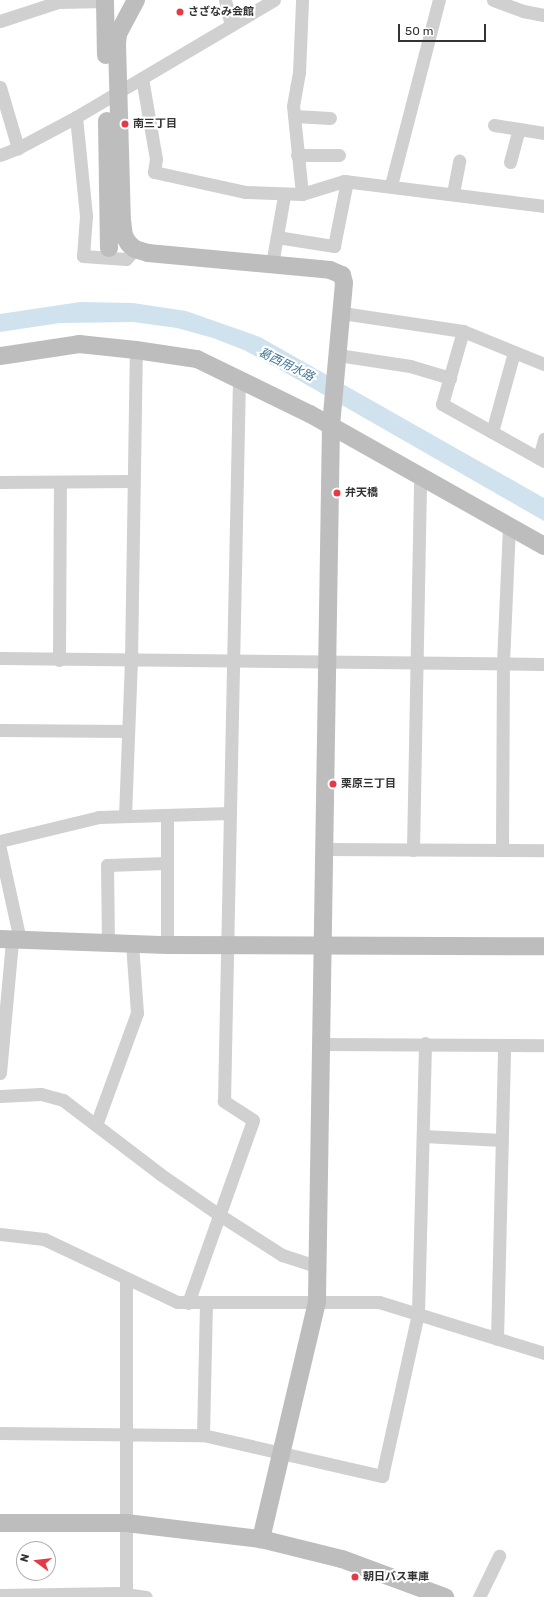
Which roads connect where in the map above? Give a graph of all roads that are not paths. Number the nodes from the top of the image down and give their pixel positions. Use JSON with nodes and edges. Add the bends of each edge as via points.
{"nodes":[{"id":1,"x":136,"y":0,"type":"edge"},
{"id":2,"x":225,"y":0,"type":"edge"},
{"id":3,"x":274,"y":0,"type":"edge"},
{"id":4,"x":302,"y":0,"type":"edge"},
{"id":5,"x":439,"y":0,"type":"edge"},
{"id":6,"x":493,"y":0,"type":"edge"},
{"id":7,"x":105,"y":1,"type":"edge"},
{"id":8,"x":524,"y":6,"type":"edge"},
{"id":9,"x":544,"y":15,"type":"edge"},
{"id":10,"x":0,"y":21,"type":"edge"},
{"id":11,"x":231,"y":25,"type":"junction"},
{"id":12,"x":142,"y":78,"type":"junction"},
{"id":13,"x":0,"y":86,"type":"edge"},
{"id":14,"x":112,"y":95,"type":"junction"},
{"id":15,"x":294,"y":116,"type":"junction"},
{"id":16,"x":76,"y":117,"type":"junction"},
{"id":17,"x":330,"y":118,"type":"dead end"},
{"id":18,"x":494,"y":125,"type":"dead end"},
{"id":19,"x":519,"y":129,"type":"junction"},
{"id":20,"x":544,"y":133,"type":"edge"},
{"id":21,"x":18,"y":148,"type":"junction"},
{"id":22,"x":0,"y":155,"type":"edge"},
{"id":23,"x":297,"y":155,"type":"junction"},
{"id":24,"x":339,"y":155,"type":"dead end"},
{"id":25,"x":459,"y":160,"type":"dead end"},
{"id":26,"x":510,"y":162,"type":"dead end"},
{"id":27,"x":347,"y":181,"type":"junction"},
{"id":28,"x":391,"y":185,"type":"junction"},
{"id":29,"x":453,"y":193,"type":"junction"},
{"id":30,"x":302,"y":194,"type":"junction"},
{"id":31,"x":284,"y":196,"type":"junction"},
{"id":32,"x":544,"y":206,"type":"edge"},
{"id":33,"x":278,"y":237,"type":"junction"},
{"id":34,"x":109,"y":248,"type":"dead end"},
{"id":35,"x":135,"y":250,"type":"junction"},
{"id":36,"x":272,"y":264,"type":"junction"},
{"id":37,"x":342,"y":313,"type":"junction"},
{"id":38,"x":463,"y":330,"type":"junction"},
{"id":39,"x":136,"y":350,"type":"junction"},
{"id":40,"x":514,"y":352,"type":"junction"},
{"id":41,"x":0,"y":356,"type":"edge"},
{"id":42,"x":337,"y":363,"type":"junction"},
{"id":43,"x":544,"y":364,"type":"edge"},
{"id":44,"x":239,"y":378,"type":"junction"},
{"id":45,"x":450,"y":378,"type":"junction"},
{"id":46,"x":331,"y":426,"type":"junction"},
{"id":47,"x":492,"y":432,"type":"junction"},
{"id":48,"x":544,"y":439,"type":"edge"},
{"id":49,"x":541,"y":460,"type":"edge"},
{"id":50,"x":422,"y":477,"type":"junction"},
{"id":51,"x":133,"y":481,"type":"junction"},
{"id":52,"x":0,"y":482,"type":"edge"},
{"id":53,"x":60,"y":483,"type":"junction"},
{"id":54,"x":509,"y":527,"type":"junction"},
{"id":55,"x":544,"y":546,"type":"edge"},
{"id":56,"x":0,"y":658,"type":"edge"},
{"id":57,"x":59,"y":660,"type":"junction"},
{"id":58,"x":131,"y":661,"type":"junction"},
{"id":59,"x":233,"y":662,"type":"junction"},
{"id":60,"x":328,"y":662,"type":"junction"},
{"id":61,"x":416,"y":663,"type":"junction"},
{"id":62,"x":503,"y":663,"type":"junction"},
{"id":63,"x":544,"y":664,"type":"edge"},
{"id":64,"x":0,"y":730,"type":"edge"},
{"id":65,"x":128,"y":731,"type":"junction"},
{"id":66,"x":230,"y":813,"type":"junction"},
{"id":67,"x":167,"y":815,"type":"junction"},
{"id":68,"x":125,"y":816,"type":"junction"},
{"id":69,"x":0,"y":841,"type":"edge"},
{"id":70,"x":0,"y":849,"type":"edge"},
{"id":71,"x":323,"y":849,"type":"junction"},
{"id":72,"x":413,"y":850,"type":"junction"},
{"id":73,"x":502,"y":850,"type":"junction"},
{"id":74,"x":544,"y":850,"type":"edge"},
{"id":75,"x":166,"y":864,"type":"junction"},
{"id":76,"x":11,"y":940,"type":"edge"},
{"id":77,"x":108,"y":944,"type":"junction"},
{"id":78,"x":132,"y":944,"type":"junction"},
{"id":79,"x":167,"y":945,"type":"junction"},
{"id":80,"x":227,"y":945,"type":"junction"},
{"id":81,"x":322,"y":945,"type":"junction"},
{"id":82,"x":544,"y":946,"type":"edge"},
{"id":83,"x":3,"y":1012,"type":"edge"},
{"id":84,"x":2,"y":1038,"type":"edge"},
{"id":85,"x":321,"y":1044,"type":"junction"},
{"id":86,"x":425,"y":1044,"type":"junction"},
{"id":87,"x":504,"y":1045,"type":"junction"},
{"id":88,"x":544,"y":1045,"type":"edge"},
{"id":89,"x":0,"y":1073,"type":"edge"},
{"id":90,"x":0,"y":1096,"type":"edge"},
{"id":91,"x":96,"y":1125,"type":"junction"},
{"id":92,"x":423,"y":1136,"type":"junction"},
{"id":93,"x":502,"y":1140,"type":"junction"},
{"id":94,"x":218,"y":1214,"type":"junction"},
{"id":95,"x":0,"y":1234,"type":"edge"},
{"id":96,"x":318,"y":1267,"type":"junction"},
{"id":97,"x":126,"y":1279,"type":"junction"},
{"id":98,"x":317,"y":1302,"type":"junction"},
{"id":99,"x":188,"y":1303,"type":"junction"},
{"id":100,"x":206,"y":1303,"type":"junction"},
{"id":101,"x":418,"y":1313,"type":"junction"},
{"id":102,"x":497,"y":1339,"type":"junction"},
{"id":103,"x":544,"y":1353,"type":"edge"},
{"id":104,"x":0,"y":1433,"type":"edge"},
{"id":105,"x":124,"y":1435,"type":"junction"},
{"id":106,"x":203,"y":1435,"type":"junction"},
{"id":107,"x":283,"y":1452,"type":"junction"},
{"id":108,"x":0,"y":1522,"type":"edge"},
{"id":109,"x":126,"y":1523,"type":"junction"},
{"id":110,"x":261,"y":1539,"type":"junction"},
{"id":111,"x":499,"y":1556,"type":"dead end"},
{"id":112,"x":0,"y":1595,"type":"edge"},
{"id":113,"x":436,"y":1595,"type":"edge"},
{"id":114,"x":43,"y":1596,"type":"edge"},
{"id":115,"x":126,"y":1596,"type":"edge"},
{"id":116,"x":146,"y":1597,"type":"edge"},
{"id":117,"x":479,"y":1597,"type":"edge"}],
"edges":[{"from":1,"to":14,"type":"street","via":[[118,34]]},
{"from":2,"to":11,"type":"street"},
{"from":3,"to":11,"type":"street"},
{"from":4,"to":15,"type":"street","via":[[299,73]]},
{"from":5,"to":28,"type":"street"},
{"from":6,"to":8,"type":"street"},
{"from":7,"to":10,"type":"street","via":[[58,2]]},
{"from":7,"to":14,"type":"street"},
{"from":8,"to":9,"type":"street"},
{"from":11,"to":12,"type":"street"},
{"from":12,"to":14,"type":"street"},
{"from":12,"to":31,"type":"street","via":[[156,159],[154,172],[245,192]]},
{"from":13,"to":21,"type":"street"},
{"from":14,"to":16,"type":"street"},
{"from":14,"to":34,"type":"street"},
{"from":14,"to":35,"type":"street","via":[[124,236]]},
{"from":15,"to":17,"type":"street"},
{"from":15,"to":23,"type":"street"},
{"from":16,"to":21,"type":"street"},
{"from":16,"to":35,"type":"street","via":[[86,216],[83,256],[126,259]]},
{"from":18,"to":19,"type":"street"},
{"from":19,"to":20,"type":"street"},
{"from":19,"to":26,"type":"street"},
{"from":21,"to":22,"type":"street"},
{"from":23,"to":24,"type":"street"},
{"from":23,"to":30,"type":"street"},
{"from":25,"to":29,"type":"street"},
{"from":27,"to":28,"type":"street"},
{"from":27,"to":30,"type":"street"},
{"from":27,"to":33,"type":"street","via":[[334,246]]},
{"from":28,"to":29,"type":"street"},
{"from":29,"to":32,"type":"street"},
{"from":30,"to":31,"type":"street"},
{"from":31,"to":33,"type":"street"},
{"from":33,"to":36,"type":"street"},
{"from":35,"to":36,"type":"street"},
{"from":36,"to":37,"type":"street","via":[[338,272],[342,275],[344,283]]},
{"from":37,"to":38,"type":"street"},
{"from":37,"to":42,"type":"street"},
{"from":38,"to":40,"type":"street"},
{"from":38,"to":45,"type":"street"},
{"from":39,"to":41,"type":"street","via":[[79,344]]},
{"from":39,"to":44,"type":"street","via":[[197,359]]},
{"from":39,"to":51,"type":"street"},
{"from":40,"to":43,"type":"street"},
{"from":40,"to":47,"type":"street"},
{"from":42,"to":45,"type":"street","via":[[410,366]]},
{"from":42,"to":46,"type":"street"},
{"from":44,"to":46,"type":"street"},
{"from":44,"to":59,"type":"street"},
{"from":45,"to":47,"type":"street","via":[[442,404]]},
{"from":46,"to":50,"type":"street"},
{"from":46,"to":60,"type":"street"},
{"from":47,"to":49,"type":"street"},
{"from":48,"to":49,"type":"street"},
{"from":50,"to":54,"type":"street"},
{"from":50,"to":61,"type":"street"},
{"from":51,"to":53,"type":"street"},
{"from":51,"to":58,"type":"street"},
{"from":52,"to":53,"type":"street"},
{"from":53,"to":57,"type":"street"},
{"from":54,"to":55,"type":"street"},
{"from":54,"to":62,"type":"street"},
{"from":56,"to":57,"type":"street"},
{"from":57,"to":58,"type":"street"},
{"from":58,"to":59,"type":"street"},
{"from":58,"to":65,"type":"street"},
{"from":59,"to":60,"type":"street"},
{"from":59,"to":66,"type":"street"},
{"from":60,"to":61,"type":"street"},
{"from":60,"to":71,"type":"street"},
{"from":61,"to":62,"type":"street"},
{"from":61,"to":72,"type":"street"},
{"from":62,"to":63,"type":"street"},
{"from":62,"to":73,"type":"street"},
{"from":64,"to":65,"type":"street"},
{"from":65,"to":68,"type":"street"},
{"from":66,"to":67,"type":"street"},
{"from":66,"to":80,"type":"street"},
{"from":67,"to":68,"type":"street"},
{"from":67,"to":75,"type":"street"},
{"from":68,"to":69,"type":"street","via":[[99,817]]},
{"from":70,"to":76,"type":"street"},
{"from":71,"to":72,"type":"street"},
{"from":71,"to":81,"type":"street"},
{"from":72,"to":73,"type":"street"},
{"from":73,"to":74,"type":"street"},
{"from":75,"to":77,"type":"street","via":[[107,865]]},
{"from":75,"to":79,"type":"street"},
{"from":76,"to":77,"type":"street"},
{"from":76,"to":83,"type":"street"},
{"from":77,"to":78,"type":"street"},
{"from":78,"to":79,"type":"street"},
{"from":78,"to":91,"type":"street","via":[[137,1013]]},
{"from":79,"to":80,"type":"street"},
{"from":80,"to":81,"type":"street"},
{"from":80,"to":94,"type":"street","via":[[224,1101],[253,1120],[233,1180]]},
{"from":81,"to":82,"type":"street"},
{"from":81,"to":85,"type":"street"},
{"from":83,"to":84,"type":"street"},
{"from":84,"to":89,"type":"street"},
{"from":85,"to":86,"type":"street"},
{"from":85,"to":96,"type":"street"},
{"from":86,"to":87,"type":"street"},
{"from":86,"to":92,"type":"street"},
{"from":87,"to":88,"type":"street"},
{"from":87,"to":93,"type":"street"},
{"from":90,"to":91,"type":"street","via":[[41,1094],[63,1100]]},
{"from":91,"to":94,"type":"street"},
{"from":92,"to":93,"type":"street"},
{"from":92,"to":101,"type":"street"},
{"from":93,"to":102,"type":"street"},
{"from":94,"to":96,"type":"street","via":[[282,1255]]},
{"from":94,"to":99,"type":"street"},
{"from":95,"to":97,"type":"street","via":[[44,1239]]},
{"from":96,"to":98,"type":"street"},
{"from":97,"to":99,"type":"street","via":[[176,1302]]},
{"from":97,"to":105,"type":"street"},
{"from":98,"to":100,"type":"street"},
{"from":98,"to":101,"type":"street","via":[[380,1302]]},
{"from":98,"to":107,"type":"street"},
{"from":99,"to":100,"type":"street"},
{"from":100,"to":106,"type":"street"},
{"from":101,"to":102,"type":"street"},
{"from":101,"to":107,"type":"street","via":[[382,1476]]},
{"from":102,"to":103,"type":"street"},
{"from":104,"to":105,"type":"street"},
{"from":105,"to":106,"type":"street"},
{"from":105,"to":109,"type":"street"},
{"from":106,"to":107,"type":"street"},
{"from":107,"to":110,"type":"street"},
{"from":108,"to":109,"type":"street"},
{"from":109,"to":110,"type":"street"},
{"from":109,"to":115,"type":"street"},
{"from":110,"to":113,"type":"street","via":[[342,1559]]},
{"from":111,"to":117,"type":"street"},
{"from":112,"to":114,"type":"street"},
{"from":114,"to":115,"type":"street"},
{"from":115,"to":116,"type":"street"}]}
